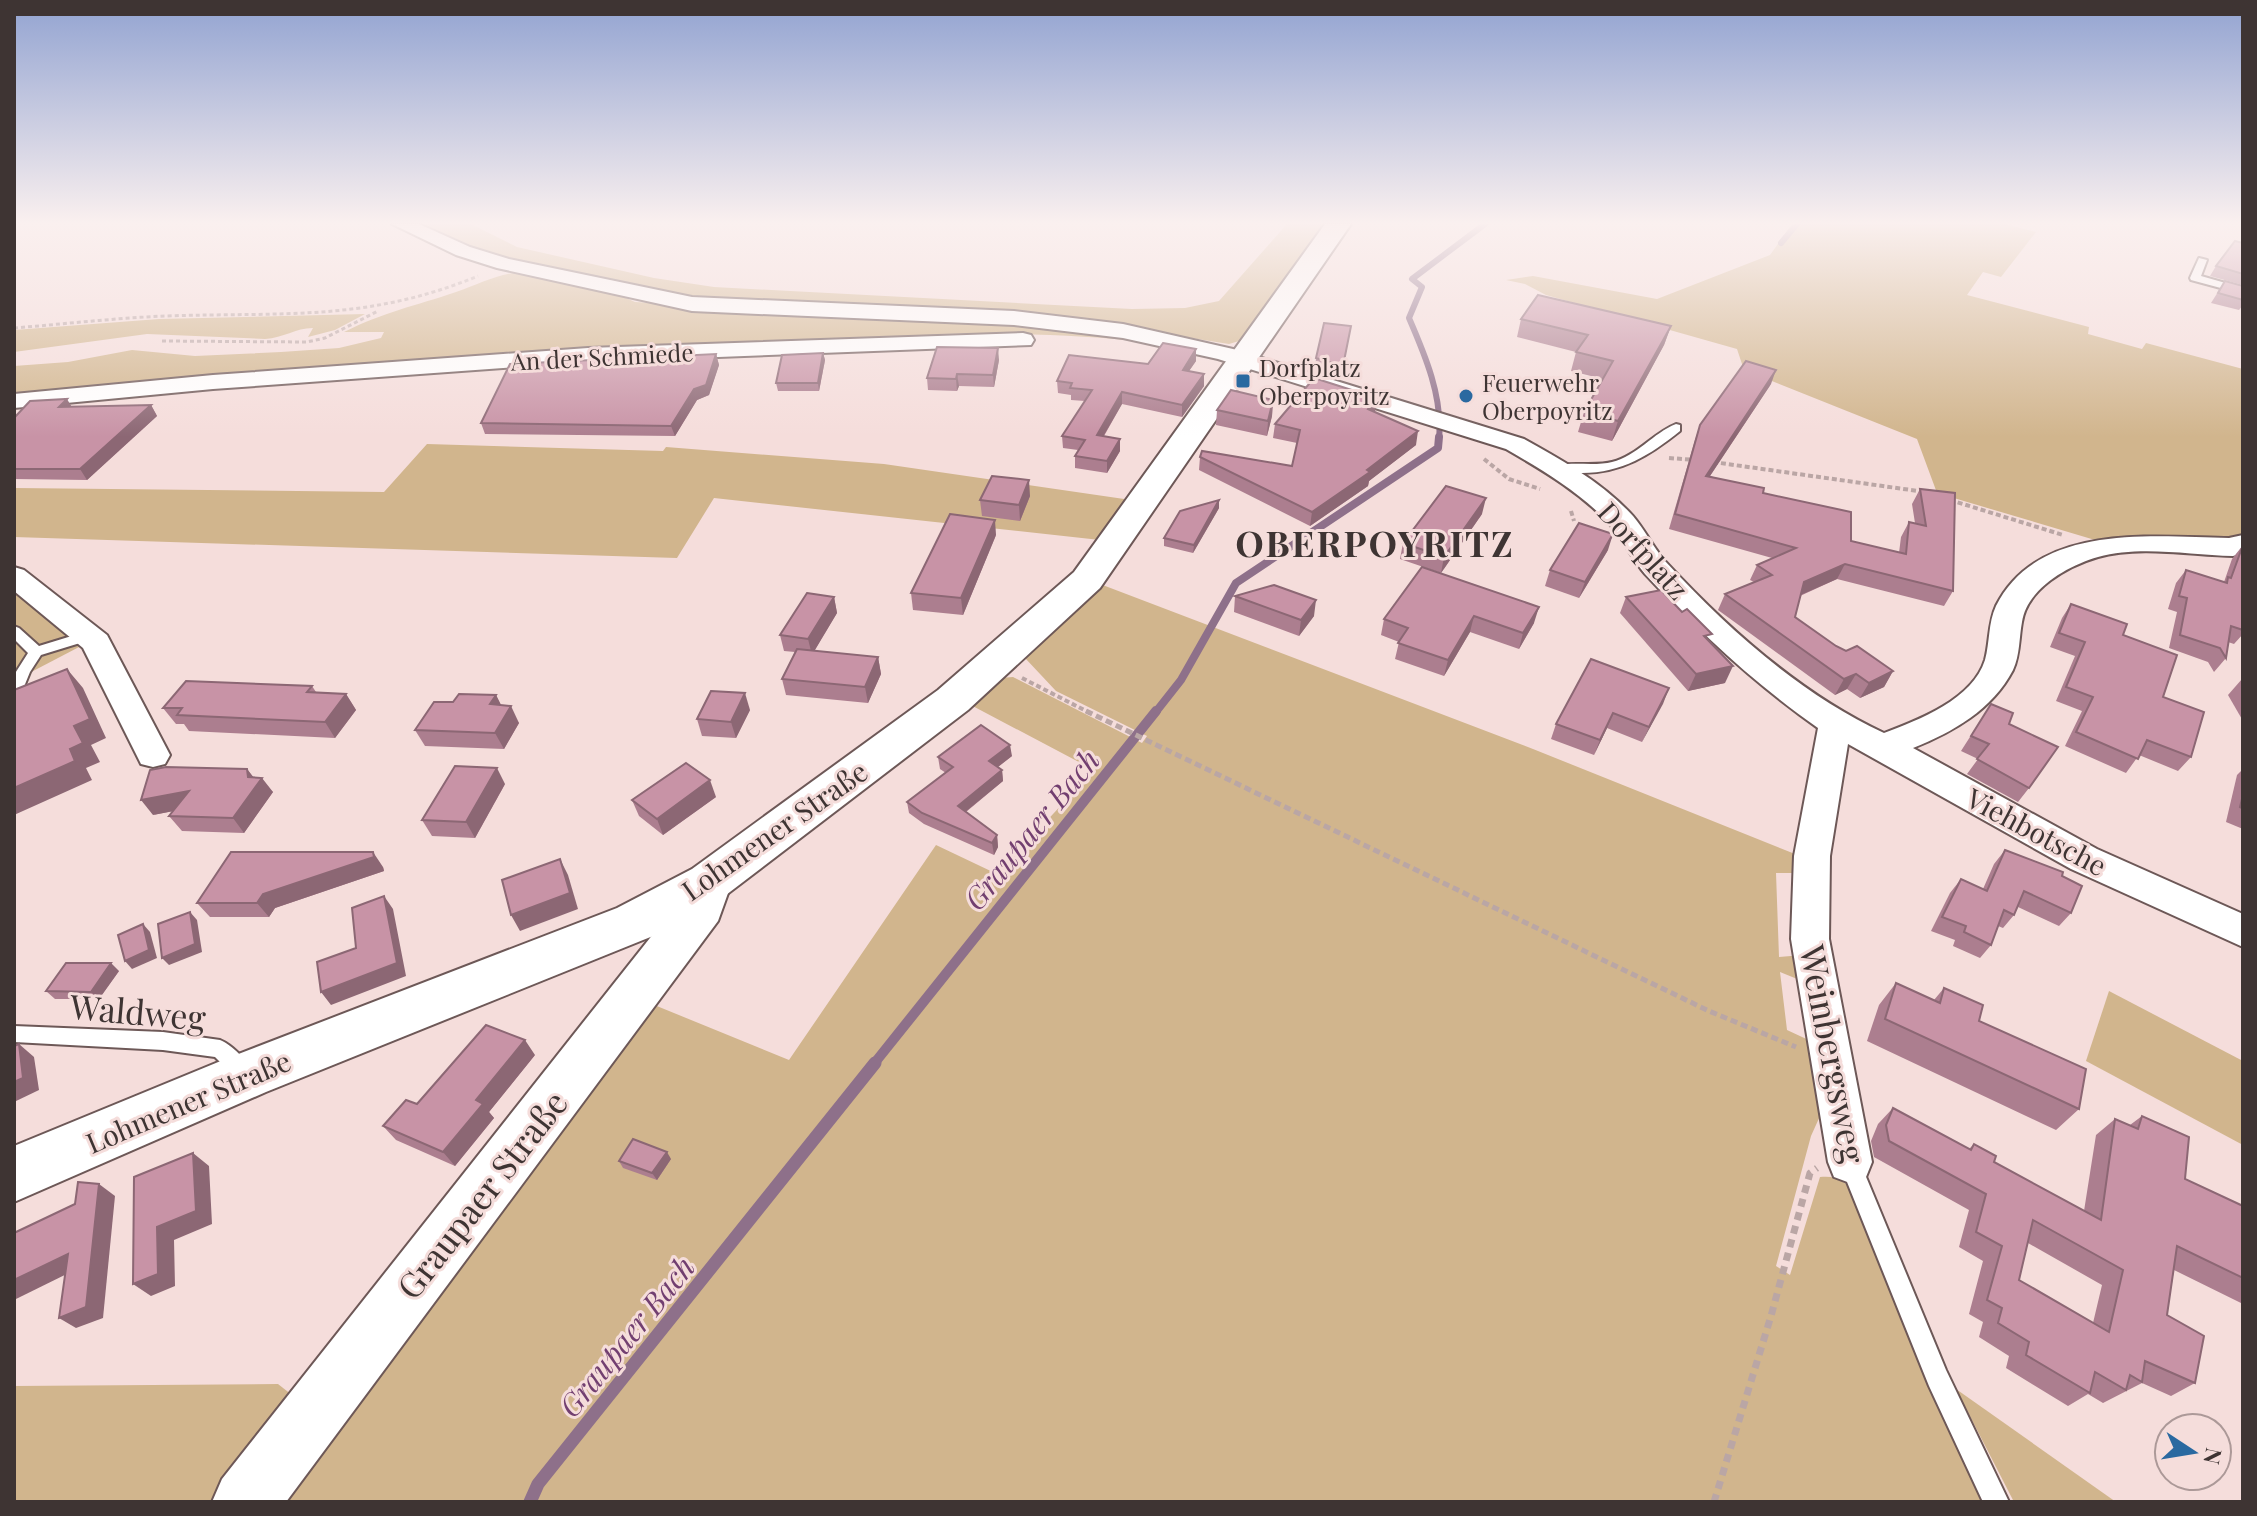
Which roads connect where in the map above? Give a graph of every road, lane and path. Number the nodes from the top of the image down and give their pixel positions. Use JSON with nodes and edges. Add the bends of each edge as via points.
{"nodes":[{"id":1,"x":433,"y":295,"type":"edge"},
{"id":2,"x":649,"y":295,"type":"edge"},
{"id":3,"x":1289,"y":295,"type":"edge"},
{"id":4,"x":383,"y":309,"type":"junction"},
{"id":5,"x":14,"y":328,"type":"edge"},
{"id":6,"x":162,"y":341,"type":"dead end"},
{"id":7,"x":1191,"y":347,"type":"junction"},
{"id":8,"x":1244,"y":361,"type":"junction"},
{"id":9,"x":14,"y":401,"type":"edge"},
{"id":10,"x":1676,"y":428,"type":"dead end"},
{"id":11,"x":1640,"y":456,"type":"junction"},
{"id":12,"x":1557,"y":468,"type":"junction"},
{"id":13,"x":1927,"y":493,"type":"edge"},
{"id":14,"x":1939,"y":496,"type":"edge"},
{"id":15,"x":2240,"y":547,"type":"edge"},
{"id":16,"x":2099,"y":548,"type":"junction"},
{"id":17,"x":14,"y":576,"type":"edge"},
{"id":18,"x":14,"y":631,"type":"edge"},
{"id":19,"x":88,"y":636,"type":"junction"},
{"id":20,"x":36,"y":652,"type":"junction"},
{"id":21,"x":1011,"y":672,"type":"dead end"},
{"id":22,"x":14,"y":695,"type":"edge"},
{"id":23,"x":1835,"y":724,"type":"junction"},
{"id":24,"x":1882,"y":746,"type":"junction"},
{"id":25,"x":153,"y":755,"type":"dead end"},
{"id":26,"x":709,"y":882,"type":"junction"},
{"id":27,"x":2243,"y":931,"type":"edge"},
{"id":28,"x":14,"y":1034,"type":"edge"},
{"id":29,"x":1808,"y":1052,"type":"dead end"},
{"id":30,"x":247,"y":1075,"type":"junction"},
{"id":31,"x":1848,"y":1156,"type":"junction"},
{"id":32,"x":14,"y":1174,"type":"edge"},
{"id":33,"x":245,"y":1502,"type":"edge"},
{"id":34,"x":1714,"y":1502,"type":"edge"},
{"id":35,"x":1996,"y":1502,"type":"edge"}],
"edges":[{"from":1,"to":4,"type":"path"},
{"from":2,"to":7,"type":"street","via":[[692,304],[1075,323]]},
{"from":3,"to":8,"type":"main road","name":"Lohmener Straße"},
{"from":4,"to":5,"type":"path","via":[[164,316]]},
{"from":4,"to":6,"type":"path","via":[[307,342]]},
{"from":7,"to":8,"type":"street","name":"Dorfplatz"},
{"from":7,"to":9,"type":"street","name":"An der Schmiede","via":[[1002,340],[736,348],[229,381]]},
{"from":8,"to":12,"type":"street","name":"Dorfplatz","via":[[1515,444]]},
{"from":8,"to":26,"type":"main road","name":"Lohmener Straße","via":[[1087,580],[953,700]]},
{"from":10,"to":11,"type":"lane"},
{"from":11,"to":12,"type":"lane","via":[[1601,469]]},
{"from":11,"to":13,"type":"path","via":[[1770,468]]},
{"from":12,"to":23,"type":"street","name":"Dorfplatz","via":[[1623,522],[1653,565],[1732,643]]},
{"from":14,"to":16,"type":"path"},
{"from":15,"to":16,"type":"street"},
{"from":16,"to":24,"type":"street","via":[[2076,555],[2027,586],[2011,605],[1998,668],[1964,707],[1925,732]]},
{"from":17,"to":19,"type":"street"},
{"from":18,"to":20,"type":"lane"},
{"from":19,"to":20,"type":"lane"},
{"from":19,"to":25,"type":"street","via":[[96,642]]},
{"from":20,"to":22,"type":"lane"},
{"from":21,"to":29,"type":"path","via":[[1709,1011]]},
{"from":23,"to":24,"type":"street","name":"Viehbotsche"},
{"from":23,"to":31,"type":"street","name":"Weinbergsweg","via":[[1812,856],[1810,939]]},
{"from":24,"to":27,"type":"street","name":"Viehbotsche","via":[[2084,859]]},
{"from":26,"to":30,"type":"main road","name":"Lohmener Straße","via":[[635,922]]},
{"from":26,"to":33,"type":"street","name":"Graupaer Straße","via":[[701,908]]},
{"from":28,"to":30,"type":"lane","name":"Waldweg","via":[[220,1049]]},
{"from":30,"to":32,"type":"main road","name":"Lohmener Straße"},
{"from":31,"to":34,"type":"path","via":[[1810,1173]]},
{"from":31,"to":35,"type":"lane","name":"Weinbergsweg","via":[[1937,1378]]}]}
